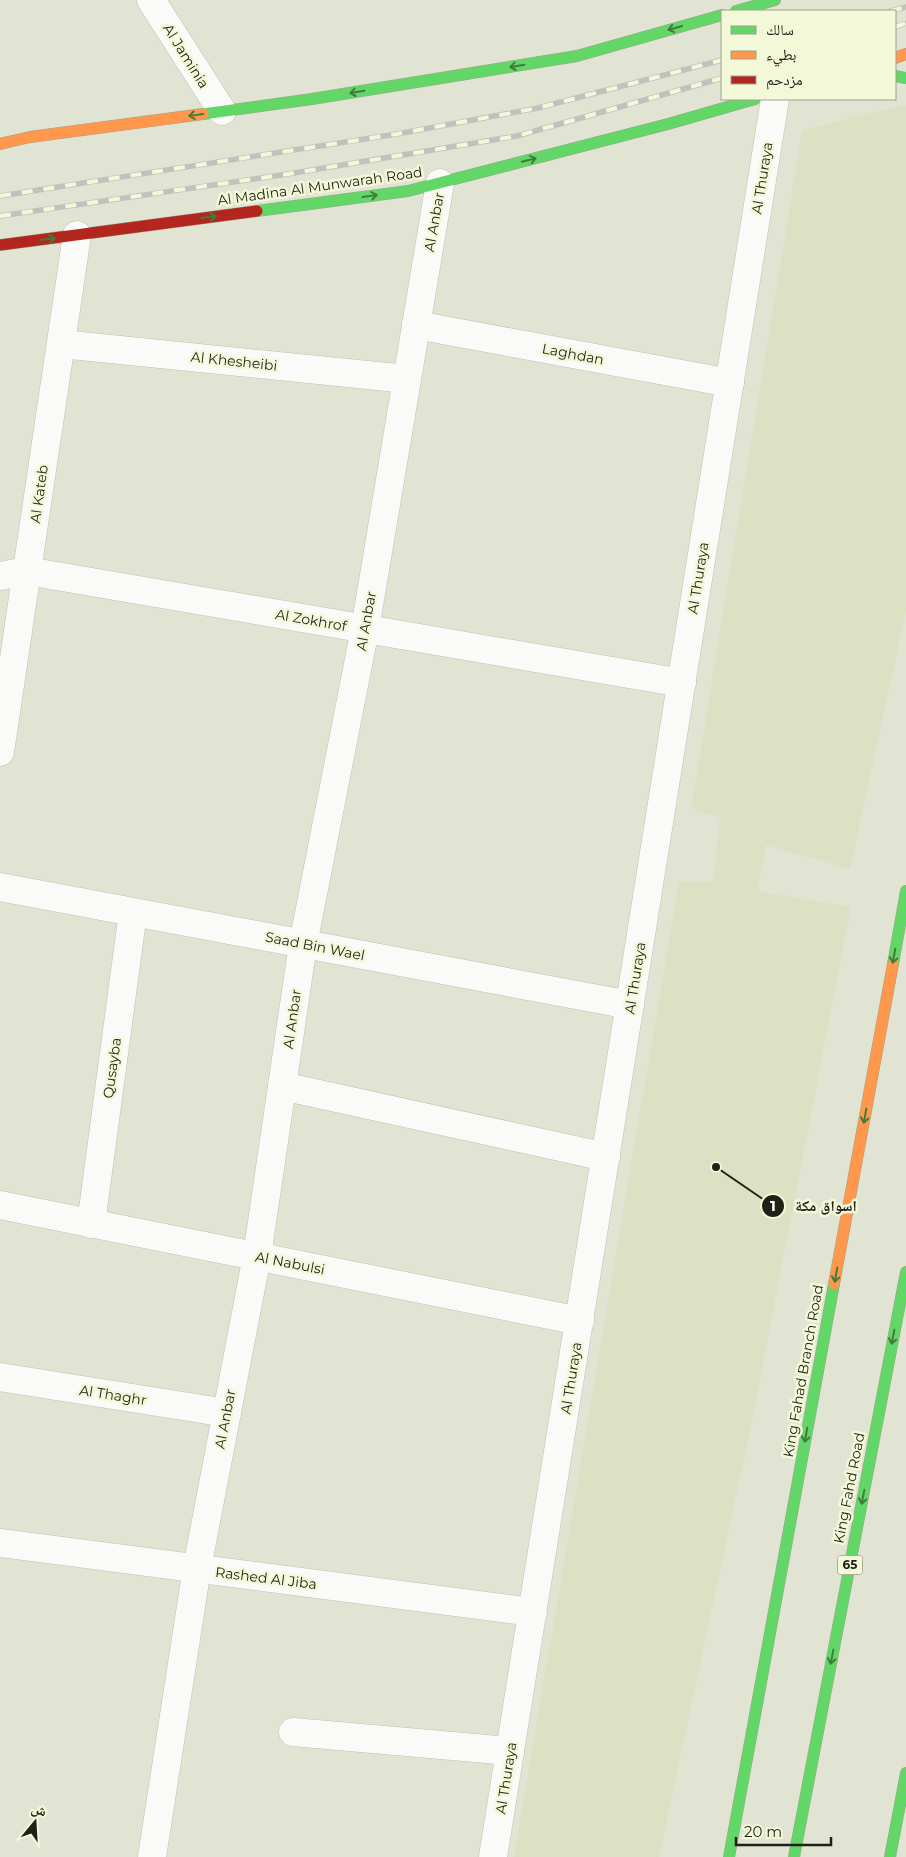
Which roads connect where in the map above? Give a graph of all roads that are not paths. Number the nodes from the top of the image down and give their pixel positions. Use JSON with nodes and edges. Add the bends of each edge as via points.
{"nodes":[{"id":1,"x":151,"y":0,"type":"edge"},
{"id":2,"x":776,"y":0,"type":"edge"},
{"id":3,"x":740,"y":10,"type":"edge"},
{"id":4,"x":721,"y":15,"type":"edge"},
{"id":5,"x":752,"y":100,"type":"edge"},
{"id":6,"x":775,"y":100,"type":"edge"},
{"id":7,"x":222,"y":112,"type":"junction"},
{"id":8,"x":0,"y":144,"type":"edge"},
{"id":9,"x":440,"y":183,"type":"junction"},
{"id":10,"x":77,"y":235,"type":"junction"},
{"id":11,"x":0,"y":245,"type":"edge"},
{"id":12,"x":416,"y":325,"type":"junction"},
{"id":13,"x":61,"y":344,"type":"junction"},
{"id":14,"x":407,"y":379,"type":"junction"},
{"id":15,"x":730,"y":383,"type":"junction"},
{"id":16,"x":27,"y":571,"type":"junction"},
{"id":17,"x":0,"y":576,"type":"edge"},
{"id":18,"x":365,"y":629,"type":"junction"},
{"id":19,"x":682,"y":683,"type":"junction"},
{"id":20,"x":0,"y":752,"type":"edge"},
{"id":21,"x":0,"y":887,"type":"edge"},
{"id":22,"x":906,"y":890,"type":"edge"},
{"id":23,"x":134,"y":912,"type":"junction"},
{"id":24,"x":303,"y":944,"type":"junction"},
{"id":25,"x":630,"y":1005,"type":"junction"},
{"id":26,"x":282,"y":1086,"type":"junction"},
{"id":27,"x":606,"y":1157,"type":"junction"},
{"id":28,"x":0,"y":1205,"type":"edge"},
{"id":29,"x":91,"y":1224,"type":"junction"},
{"id":30,"x":257,"y":1256,"type":"junction"},
{"id":31,"x":906,"y":1272,"type":"edge"},
{"id":32,"x":580,"y":1320,"type":"junction"},
{"id":33,"x":0,"y":1377,"type":"edge"},
{"id":34,"x":227,"y":1413,"type":"junction"},
{"id":35,"x":0,"y":1543,"type":"edge"},
{"id":36,"x":197,"y":1568,"type":"junction"},
{"id":37,"x":533,"y":1612,"type":"junction"},
{"id":38,"x":293,"y":1732,"type":"dead end"},
{"id":39,"x":510,"y":1750,"type":"junction"},
{"id":40,"x":906,"y":1773,"type":"edge"},
{"id":41,"x":152,"y":1857,"type":"edge"},
{"id":42,"x":493,"y":1857,"type":"edge"},
{"id":43,"x":729,"y":1857,"type":"edge"},
{"id":44,"x":794,"y":1857,"type":"edge"},
{"id":45,"x":890,"y":1857,"type":"edge"}],
"edges":[{"from":1,"to":7,"type":"street","name":"Al Jaminia"},
{"from":2,"to":3,"type":"main road"},
{"from":4,"to":7,"type":"main road","one_way":true,"via":[[578,56]]},
{"from":9,"to":5,"type":"main road","name":"Al Madina Al Munwarah Road","one_way":true},
{"from":6,"to":15,"type":"street","name":"Al Thuraya"},
{"from":7,"to":8,"type":"main road","one_way":true,"via":[[30,137]]},
{"from":10,"to":9,"type":"main road","name":"Al Madina Al Munwarah Road","one_way":true,"via":[[408,191]]},
{"from":9,"to":12,"type":"street","name":"Al Anbar"},
{"from":11,"to":10,"type":"main road","name":"Al Madina Al Munwarah Road","one_way":true},
{"from":10,"to":13,"type":"street","name":"Al Kateb"},
{"from":12,"to":14,"type":"street","name":"Al Anbar"},
{"from":12,"to":15,"type":"street","name":"Laghdan"},
{"from":13,"to":14,"type":"street","name":"Al Khesheibi"},
{"from":13,"to":16,"type":"street","name":"Al Kateb"},
{"from":14,"to":18,"type":"street","name":"Al Anbar"},
{"from":15,"to":19,"type":"street","name":"Al Thuraya"},
{"from":16,"to":17,"type":"street","name":"Al Zokhrof"},
{"from":16,"to":18,"type":"street","name":"Al Zokhrof"},
{"from":16,"to":20,"type":"street","name":"Al Kateb"},
{"from":18,"to":19,"type":"street","name":"Al Zokhrof"},
{"from":18,"to":24,"type":"street","name":"Al Anbar"},
{"from":19,"to":25,"type":"street","name":"Al Thuraya"},
{"from":21,"to":23,"type":"street","name":"Saad Bin Wael"},
{"from":22,"to":43,"type":"main road","name":"King Fahad Branch Road","one_way":true},
{"from":23,"to":24,"type":"street","name":"Saad Bin Wael"},
{"from":23,"to":29,"type":"street","name":"Qusayba"},
{"from":24,"to":25,"type":"street","name":"Saad Bin Wael"},
{"from":24,"to":26,"type":"street","name":"Al Anbar"},
{"from":25,"to":27,"type":"street","name":"Al Thuraya"},
{"from":26,"to":27,"type":"street"},
{"from":26,"to":30,"type":"street","name":"Al Anbar"},
{"from":27,"to":32,"type":"street","name":"Al Thuraya"},
{"from":28,"to":29,"type":"street","name":"Al Nabulsi"},
{"from":29,"to":30,"type":"street","name":"Al Nabulsi"},
{"from":30,"to":32,"type":"street","name":"Al Nabulsi"},
{"from":30,"to":34,"type":"street","name":"Al Anbar"},
{"from":31,"to":44,"type":"main road","name":"King Fahd Road","number":"65","one_way":true},
{"from":32,"to":37,"type":"street","name":"Al Thuraya"},
{"from":33,"to":34,"type":"street","name":"Al Thaghr"},
{"from":34,"to":36,"type":"street","name":"Al Anbar"},
{"from":35,"to":36,"type":"street","name":"Rashed Al Jiba"},
{"from":36,"to":37,"type":"street","name":"Rashed Al Jiba"},
{"from":36,"to":41,"type":"street","name":"Al Anbar"},
{"from":37,"to":39,"type":"street","name":"Al Thuraya"},
{"from":38,"to":39,"type":"street"},
{"from":39,"to":42,"type":"street","name":"Al Thuraya"},
{"from":40,"to":45,"type":"main road"}]}
